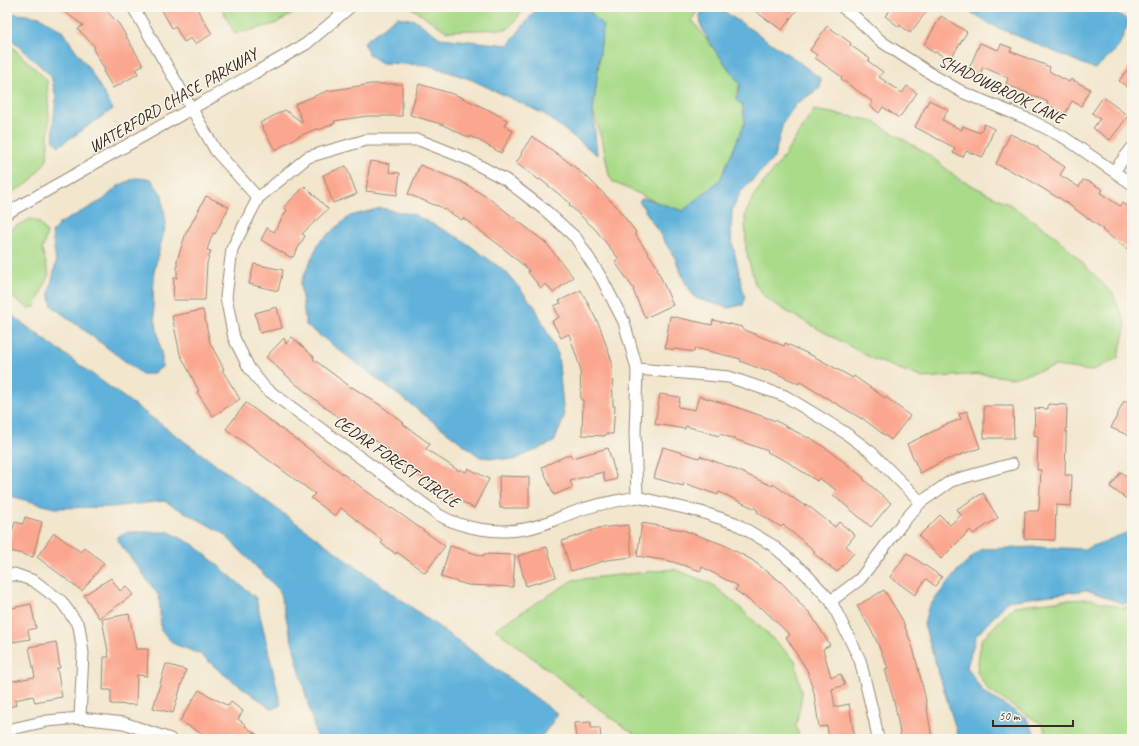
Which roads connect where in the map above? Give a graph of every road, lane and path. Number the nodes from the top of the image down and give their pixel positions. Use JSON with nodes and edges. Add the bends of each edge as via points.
{"nodes":[{"id":1,"x":133,"y":7,"type":"edge"},
{"id":2,"x":350,"y":7,"type":"edge"},
{"id":3,"x":842,"y":7,"type":"edge"},
{"id":4,"x":192,"y":109,"type":"junction"},
{"id":5,"x":1132,"y":148,"type":"edge"},
{"id":6,"x":1114,"y":171,"type":"junction"},
{"id":7,"x":1132,"y":184,"type":"edge"},
{"id":8,"x":258,"y":198,"type":"junction"},
{"id":9,"x":7,"y":213,"type":"edge"},
{"id":10,"x":637,"y":369,"type":"junction"},
{"id":11,"x":1012,"y":464,"type":"dead end"},
{"id":12,"x":637,"y":497,"type":"junction"},
{"id":13,"x":921,"y":502,"type":"junction"},
{"id":14,"x":7,"y":577,"type":"edge"},
{"id":15,"x":831,"y":601,"type":"junction"},
{"id":16,"x":80,"y":718,"type":"junction"},
{"id":17,"x":7,"y":730,"type":"edge"},
{"id":18,"x":170,"y":739,"type":"edge"},
{"id":19,"x":878,"y":739,"type":"edge"}],
"edges":[{"from":1,"to":4,"type":"street"},
{"from":2,"to":4,"type":"street","name":"WATERFORD CHASE PARKWAY","via":[[306,44]]},
{"from":3,"to":6,"type":"street","name":"SHADOWBROOK LANE","via":[[882,42],[936,78],[1065,138]]},
{"from":4,"to":8,"type":"street","via":[[216,151]]},
{"from":4,"to":9,"type":"street","name":"WATERFORD CHASE PARKWAY"},
{"from":5,"to":6,"type":"street"},
{"from":6,"to":7,"type":"street","name":"SHADOWBROOK LANE"},
{"from":8,"to":10,"type":"street","name":"CEDAR FOREST CIRCLE","via":[[308,157],[366,140],[419,140],[467,160],[506,180],[576,238],[602,279],[624,322]]},
{"from":8,"to":12,"type":"street","name":"CEDAR FOREST CIRCLE","via":[[232,249],[226,298],[234,338],[249,368],[265,388],[439,515],[462,525],[497,531],[525,529],[577,511]]},
{"from":10,"to":12,"type":"street","name":"CEDAR FOREST CIRCLE"},
{"from":10,"to":13,"type":"street","via":[[729,377],[785,396],[844,432],[871,452]]},
{"from":11,"to":13,"type":"street","via":[[951,481]]},
{"from":12,"to":15,"type":"street","via":[[735,523],[772,545],[804,572]]},
{"from":13,"to":15,"type":"street","via":[[860,579]]},
{"from":14,"to":16,"type":"street","via":[[14,574],[34,581],[61,601],[79,626],[83,653]]},
{"from":15,"to":19,"type":"street","via":[[860,660]]},
{"from":16,"to":17,"type":"street","via":[[47,721]]},
{"from":16,"to":18,"type":"street","via":[[124,724]]}]}
